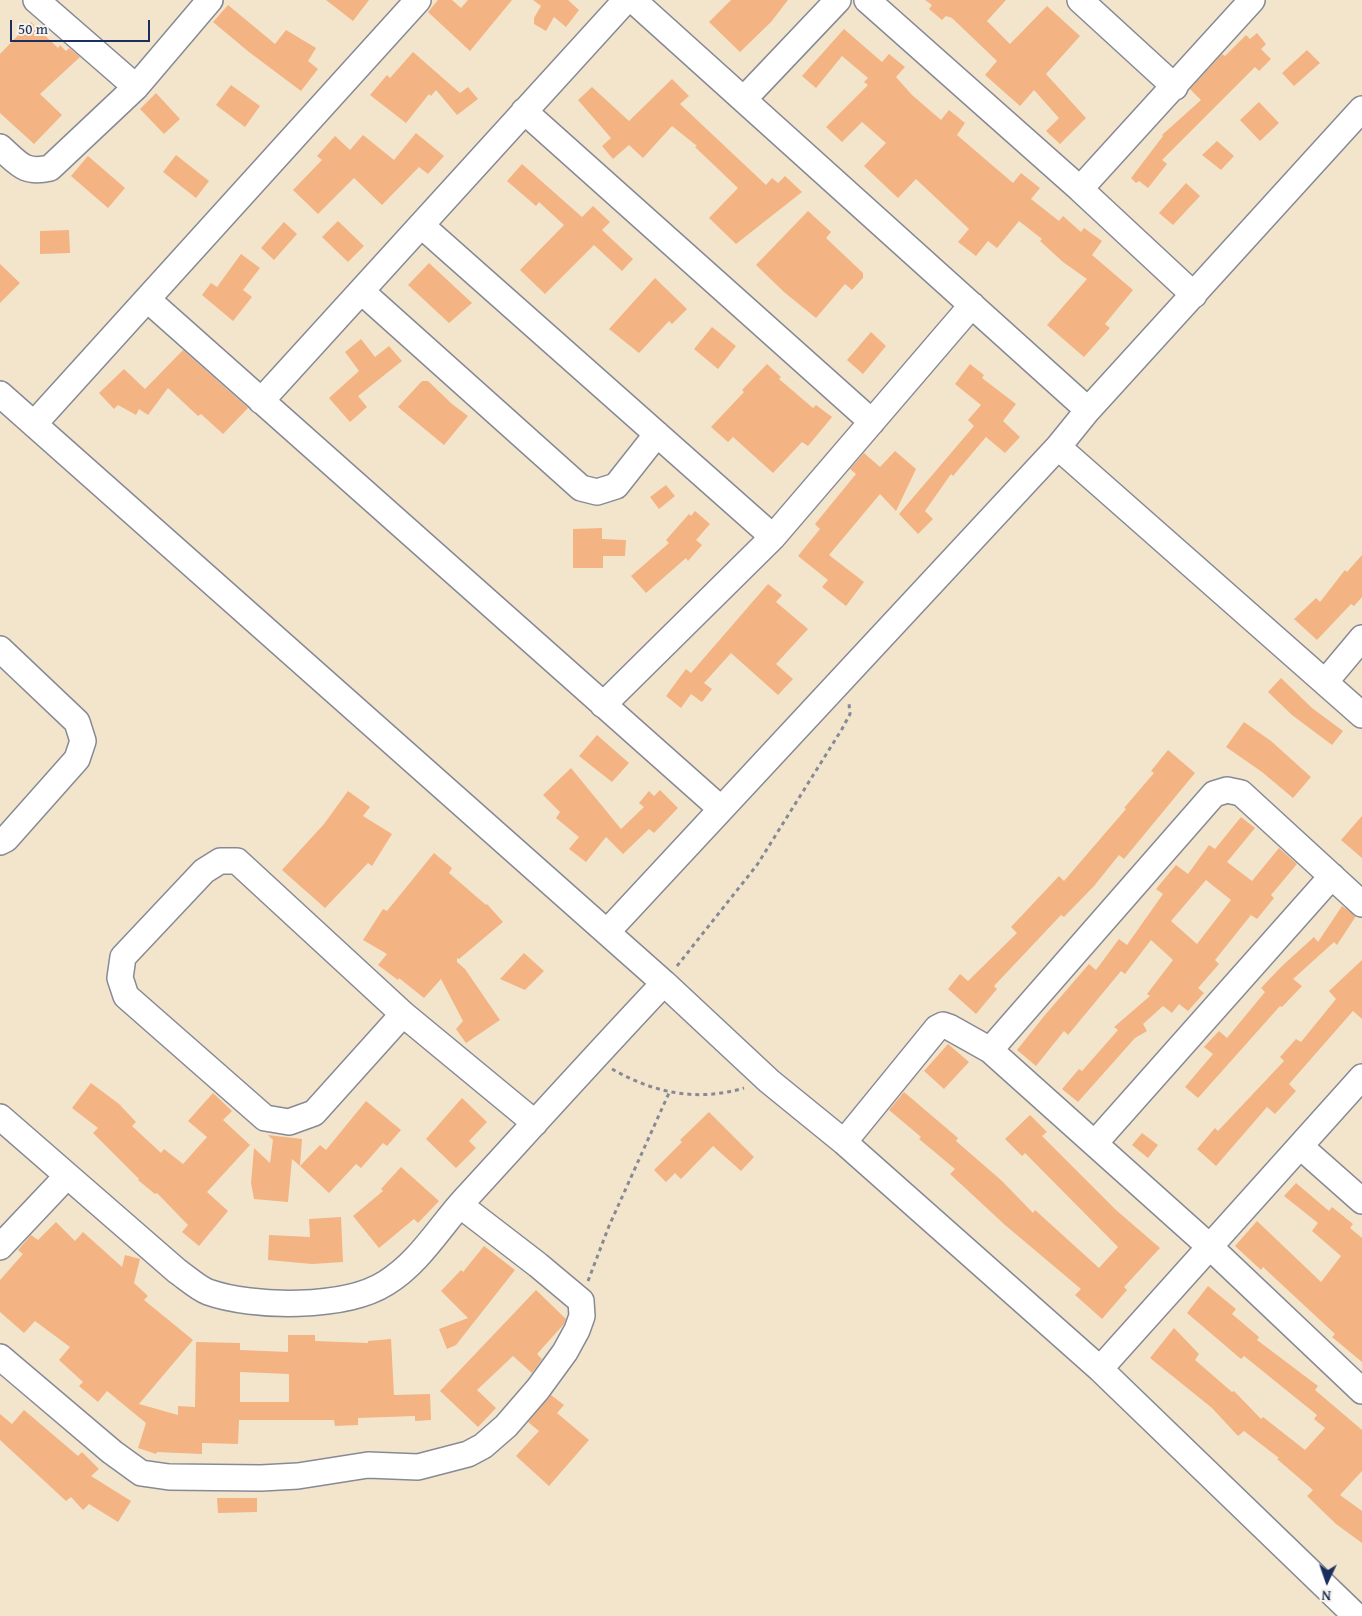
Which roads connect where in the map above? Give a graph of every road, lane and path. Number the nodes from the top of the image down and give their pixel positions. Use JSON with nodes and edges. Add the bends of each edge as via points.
{"nodes":[{"id":1,"x":36,"y":0,"type":"edge"},
{"id":2,"x":626,"y":0,"type":"edge"},
{"id":3,"x":634,"y":0,"type":"edge"},
{"id":4,"x":838,"y":0,"type":"edge"},
{"id":5,"x":867,"y":0,"type":"edge"},
{"id":6,"x":1080,"y":0,"type":"edge"},
{"id":7,"x":197,"y":4,"type":"edge"},
{"id":8,"x":407,"y":4,"type":"edge"},
{"id":9,"x":1240,"y":4,"type":"edge"},
{"id":10,"x":136,"y":87,"type":"junction"},
{"id":11,"x":1175,"y":87,"type":"junction"},
{"id":12,"x":744,"y":99,"type":"junction"},
{"id":13,"x":1362,"y":109,"type":"edge"},
{"id":14,"x":524,"y":112,"type":"junction"},
{"id":15,"x":0,"y":147,"type":"edge"},
{"id":16,"x":1080,"y":189,"type":"junction"},
{"id":17,"x":421,"y":225,"type":"junction"},
{"id":18,"x":361,"y":291,"type":"junction"},
{"id":19,"x":1194,"y":295,"type":"junction"},
{"id":20,"x":147,"y":299,"type":"junction"},
{"id":21,"x":972,"y":305,"type":"junction"},
{"id":22,"x":0,"y":394,"type":"edge"},
{"id":23,"x":262,"y":401,"type":"junction"},
{"id":24,"x":1088,"y":410,"type":"junction"},
{"id":25,"x":872,"y":422,"type":"junction"},
{"id":26,"x":34,"y":424,"type":"junction"},
{"id":27,"x":658,"y":434,"type":"junction"},
{"id":28,"x":1058,"y":447,"type":"junction"},
{"id":29,"x":773,"y":537,"type":"junction"},
{"id":30,"x":1362,"y":638,"type":"edge"},
{"id":31,"x":0,"y":649,"type":"edge"},
{"id":32,"x":847,"y":673,"type":"junction"},
{"id":33,"x":1326,"y":682,"type":"junction"},
{"id":34,"x":604,"y":705,"type":"junction"},
{"id":35,"x":1362,"y":715,"type":"edge"},
{"id":36,"x":720,"y":808,"type":"junction"},
{"id":37,"x":0,"y":842,"type":"edge"},
{"id":38,"x":1332,"y":876,"type":"junction"},
{"id":39,"x":1362,"y":904,"type":"edge"},
{"id":40,"x":607,"y":932,"type":"junction"},
{"id":41,"x":664,"y":982,"type":"junction"},
{"id":42,"x":404,"y":1014,"type":"junction"},
{"id":43,"x":990,"y":1050,"type":"junction"},
{"id":44,"x":594,"y":1058,"type":"junction"},
{"id":45,"x":1362,"y":1077,"type":"edge"},
{"id":46,"x":769,"y":1081,"type":"junction"},
{"id":47,"x":669,"y":1093,"type":"junction"},
{"id":48,"x":0,"y":1117,"type":"edge"},
{"id":49,"x":535,"y":1123,"type":"junction"},
{"id":50,"x":844,"y":1142,"type":"junction"},
{"id":51,"x":1095,"y":1143,"type":"junction"},
{"id":52,"x":1301,"y":1147,"type":"junction"},
{"id":53,"x":67,"y":1176,"type":"junction"},
{"id":54,"x":1362,"y":1201,"type":"edge"},
{"id":55,"x":460,"y":1205,"type":"junction"},
{"id":56,"x":0,"y":1247,"type":"edge"},
{"id":57,"x":1210,"y":1247,"type":"junction"},
{"id":58,"x":581,"y":1301,"type":"junction"},
{"id":59,"x":0,"y":1357,"type":"edge"},
{"id":60,"x":1100,"y":1369,"type":"junction"},
{"id":61,"x":1362,"y":1391,"type":"edge"},
{"id":62,"x":1356,"y":1616,"type":"edge"}],
"edges":[{"from":1,"to":10,"type":"street"},
{"from":2,"to":14,"type":"street"},
{"from":3,"to":12,"type":"street"},
{"from":4,"to":12,"type":"street"},
{"from":5,"to":16,"type":"street"},
{"from":6,"to":11,"type":"street"},
{"from":7,"to":10,"type":"street"},
{"from":8,"to":20,"type":"street"},
{"from":9,"to":11,"type":"street"},
{"from":10,"to":15,"type":"street","via":[[50,168],[34,172]]},
{"from":11,"to":16,"type":"street"},
{"from":12,"to":21,"type":"street"},
{"from":13,"to":19,"type":"street"},
{"from":14,"to":17,"type":"street"},
{"from":14,"to":25,"type":"street"},
{"from":16,"to":19,"type":"street"},
{"from":17,"to":18,"type":"street"},
{"from":17,"to":27,"type":"street"},
{"from":18,"to":23,"type":"street"},
{"from":18,"to":27,"type":"street","via":[[581,488],[597,492],[616,486]]},
{"from":19,"to":24,"type":"street"},
{"from":20,"to":23,"type":"street"},
{"from":20,"to":26,"type":"street"},
{"from":21,"to":24,"type":"street"},
{"from":21,"to":25,"type":"street"},
{"from":22,"to":26,"type":"street"},
{"from":23,"to":34,"type":"street"},
{"from":24,"to":28,"type":"street"},
{"from":25,"to":29,"type":"street"},
{"from":26,"to":40,"type":"street"},
{"from":27,"to":29,"type":"street"},
{"from":28,"to":32,"type":"street"},
{"from":28,"to":33,"type":"street"},
{"from":29,"to":34,"type":"street"},
{"from":30,"to":33,"type":"street"},
{"from":31,"to":37,"type":"street","via":[[77,722],[82,741],[77,759]]},
{"from":32,"to":36,"type":"street"},
{"from":32,"to":41,"type":"path","via":[[850,714],[842,729],[757,865]]},
{"from":33,"to":35,"type":"street"},
{"from":34,"to":36,"type":"street"},
{"from":36,"to":40,"type":"street"},
{"from":38,"to":39,"type":"street"},
{"from":38,"to":43,"type":"street","via":[[1241,793],[1227,790],[1214,794]]},
{"from":38,"to":51,"type":"street"},
{"from":40,"to":41,"type":"street"},
{"from":41,"to":44,"type":"street"},
{"from":41,"to":46,"type":"street"},
{"from":42,"to":42,"type":"street","via":[[237,861],[220,861],[204,871],[123,957],[120,978],[126,996],[265,1118],[289,1122],[314,1113]]},
{"from":42,"to":49,"type":"street"},
{"from":43,"to":50,"type":"street","via":[[949,1027],[937,1028]]},
{"from":43,"to":51,"type":"street"},
{"from":44,"to":47,"type":"path","via":[[631,1080]]},
{"from":44,"to":49,"type":"street"},
{"from":45,"to":52,"type":"street"},
{"from":46,"to":47,"type":"path","via":[[724,1094]]},
{"from":46,"to":50,"type":"street"},
{"from":47,"to":58,"type":"path","via":[[609,1226]]},
{"from":48,"to":53,"type":"street"},
{"from":49,"to":55,"type":"street"},
{"from":50,"to":60,"type":"street"},
{"from":51,"to":57,"type":"street"},
{"from":52,"to":54,"type":"street"},
{"from":52,"to":57,"type":"street"},
{"from":53,"to":55,"type":"street","via":[[206,1292],[268,1303],[299,1304],[328,1300],[385,1284],[411,1265]]},
{"from":53,"to":56,"type":"street"},
{"from":55,"to":58,"type":"street"},
{"from":57,"to":60,"type":"street"},
{"from":57,"to":61,"type":"street"},
{"from":58,"to":59,"type":"street","via":[[582,1316],[565,1352],[506,1426],[468,1454],[418,1467],[368,1465],[261,1478],[169,1477],[141,1473]]},
{"from":60,"to":62,"type":"street"}]}
